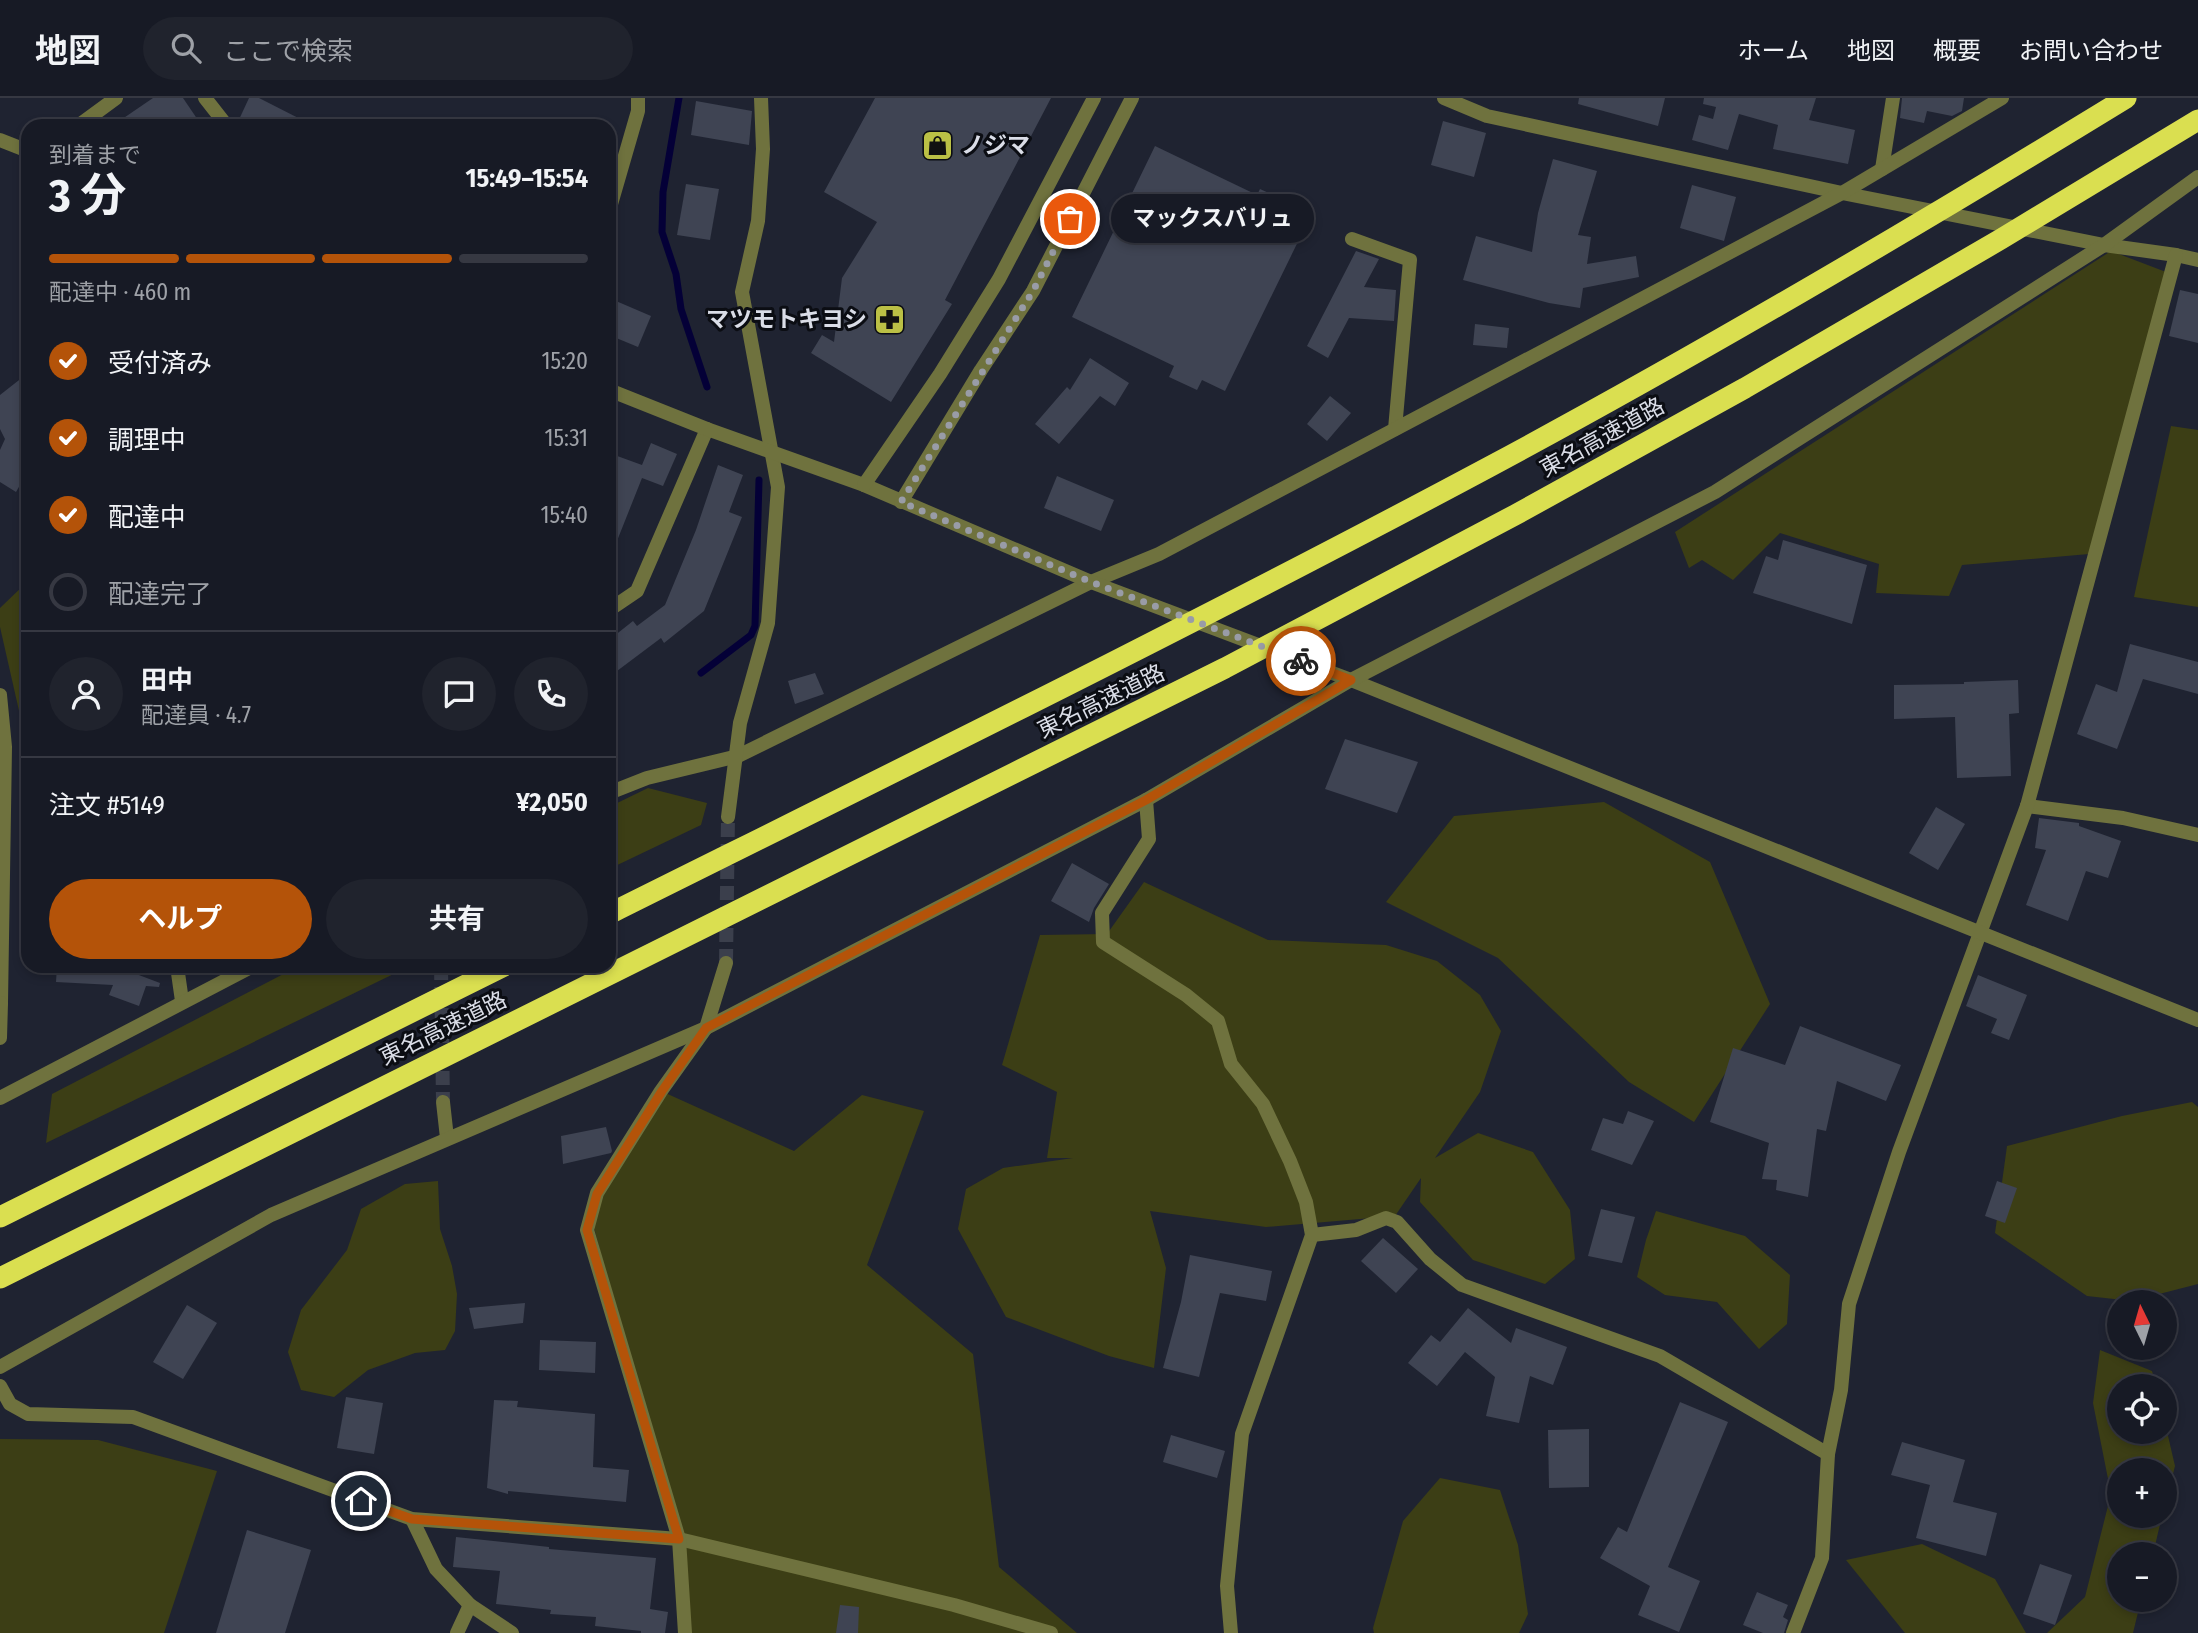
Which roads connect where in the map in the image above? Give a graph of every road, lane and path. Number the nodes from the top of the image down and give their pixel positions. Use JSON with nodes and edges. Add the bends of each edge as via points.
{"nodes":[{"id":1,"x":116,"y":98,"type":"edge"},
{"id":2,"x":205,"y":98,"type":"edge"},
{"id":3,"x":638,"y":98,"type":"edge"},
{"id":4,"x":761,"y":98,"type":"edge"},
{"id":5,"x":1094,"y":98,"type":"edge"},
{"id":6,"x":1132,"y":98,"type":"edge"},
{"id":7,"x":1444,"y":98,"type":"edge"},
{"id":8,"x":1893,"y":98,"type":"edge"},
{"id":9,"x":2002,"y":98,"type":"edge"},
{"id":10,"x":2126,"y":98,"type":"edge"},
{"id":11,"x":88,"y":119,"type":"edge"},
{"id":12,"x":222,"y":119,"type":"edge"},
{"id":13,"x":2198,"y":120,"type":"edge"},
{"id":14,"x":0,"y":140,"type":"edge"},
{"id":15,"x":21,"y":148,"type":"edge"},
{"id":16,"x":1882,"y":169,"type":"junction"},
{"id":17,"x":2198,"y":177,"type":"edge"},
{"id":18,"x":616,"y":187,"type":"edge"},
{"id":19,"x":1842,"y":192,"type":"junction"},
{"id":20,"x":1352,"y":239,"type":"dead end"},
{"id":21,"x":2104,"y":245,"type":"junction"},
{"id":22,"x":2176,"y":255,"type":"junction"},
{"id":23,"x":2198,"y":260,"type":"edge"},
{"id":24,"x":616,"y":393,"type":"edge"},
{"id":25,"x":707,"y":429,"type":"junction"},
{"id":26,"x":1395,"y":429,"type":"junction"},
{"id":27,"x":772,"y":451,"type":"junction"},
{"id":28,"x":864,"y":485,"type":"junction"},
{"id":29,"x":901,"y":502,"type":"junction"},
{"id":30,"x":1091,"y":582,"type":"junction"},
{"id":31,"x":616,"y":605,"type":"edge"},
{"id":32,"x":1351,"y":680,"type":"junction"},
{"id":33,"x":0,"y":695,"type":"edge"},
{"id":34,"x":738,"y":756,"type":"junction"},
{"id":35,"x":616,"y":790,"type":"edge"},
{"id":36,"x":1146,"y":800,"type":"junction"},
{"id":37,"x":2027,"y":806,"type":"junction"},
{"id":38,"x":729,"y":817,"type":"tunnel mouth"},
{"id":39,"x":2198,"y":835,"type":"edge"},
{"id":40,"x":616,"y":911,"type":"edge"},
{"id":41,"x":1980,"y":933,"type":"junction"},
{"id":42,"x":726,"y":963,"type":"tunnel mouth"},
{"id":43,"x":616,"y":971,"type":"edge"},
{"id":44,"x":178,"y":973,"type":"edge"},
{"id":45,"x":239,"y":973,"type":"edge"},
{"id":46,"x":490,"y":973,"type":"edge"},
{"id":47,"x":612,"y":973,"type":"edge"},
{"id":48,"x":182,"y":1001,"type":"junction"},
{"id":49,"x":1,"y":1003,"type":"edge"},
{"id":50,"x":2198,"y":1020,"type":"edge"},
{"id":51,"x":706,"y":1028,"type":"junction"},
{"id":52,"x":0,"y":1038,"type":"edge"},
{"id":53,"x":0,"y":1098,"type":"edge"},
{"id":54,"x":443,"y":1102,"type":"tunnel mouth"},
{"id":55,"x":447,"y":1138,"type":"junction"},
{"id":56,"x":0,"y":1217,"type":"edge"},
{"id":57,"x":1312,"y":1235,"type":"junction"},
{"id":58,"x":5,"y":1275,"type":"edge"},
{"id":59,"x":0,"y":1367,"type":"edge"},
{"id":60,"x":0,"y":1386,"type":"edge"},
{"id":61,"x":1828,"y":1454,"type":"junction"},
{"id":62,"x":412,"y":1519,"type":"junction"},
{"id":63,"x":679,"y":1539,"type":"junction"},
{"id":64,"x":470,"y":1605,"type":"junction"},
{"id":65,"x":457,"y":1633,"type":"edge"},
{"id":66,"x":512,"y":1633,"type":"edge"},
{"id":67,"x":685,"y":1633,"type":"edge"},
{"id":68,"x":1051,"y":1633,"type":"edge"},
{"id":69,"x":1231,"y":1633,"type":"edge"},
{"id":70,"x":1793,"y":1633,"type":"edge"}],
"edges":[{"from":1,"to":11,"type":"street"},
{"from":2,"to":12,"type":"street"},
{"from":3,"to":18,"type":"street"},
{"from":4,"to":27,"type":"street","via":[[758,221],[742,292]]},
{"from":5,"to":28,"type":"street","via":[[999,279]]},
{"from":6,"to":29,"type":"street","via":[[1033,291]]},
{"from":7,"to":19,"type":"street","via":[[1487,116]]},
{"from":8,"to":16,"type":"street"},
{"from":9,"to":16,"type":"street"},
{"from":10,"to":40,"type":"highway","name":"東名高速道路","via":[[1920,224],[1504,459],[1233,602]]},
{"from":13,"to":43,"type":"highway","name":"東名高速道路","via":[[1745,388],[1539,502],[1225,668]]},
{"from":14,"to":15,"type":"street"},
{"from":16,"to":19,"type":"street"},
{"from":17,"to":21,"type":"street"},
{"from":19,"to":21,"type":"street"},
{"from":19,"to":26,"type":"street"},
{"from":20,"to":26,"type":"street","via":[[1410,260]]},
{"from":21,"to":22,"type":"street"},
{"from":21,"to":32,"type":"street","via":[[1715,492]]},
{"from":22,"to":23,"type":"street"},
{"from":22,"to":37,"type":"street"},
{"from":24,"to":25,"type":"street"},
{"from":25,"to":27,"type":"street"},
{"from":25,"to":31,"type":"street","via":[[637,591]]},
{"from":26,"to":30,"type":"street","via":[[1158,554]]},
{"from":27,"to":28,"type":"street"},
{"from":27,"to":34,"type":"street","via":[[778,487],[768,623],[740,723]]},
{"from":28,"to":29,"type":"street"},
{"from":29,"to":30,"type":"street"},
{"from":30,"to":32,"type":"street"},
{"from":30,"to":34,"type":"street"},
{"from":32,"to":36,"type":"street"},
{"from":32,"to":41,"type":"street"},
{"from":33,"to":49,"type":"street","via":[[5,747]]},
{"from":34,"to":35,"type":"street"},
{"from":34,"to":38,"type":"street"},
{"from":36,"to":51,"type":"street"},
{"from":36,"to":57,"type":"street","via":[[1149,839],[1102,913],[1103,942],[1186,995],[1217,1021],[1231,1064],[1264,1104],[1290,1161],[1306,1202]]},
{"from":37,"to":39,"type":"street","via":[[2123,818]]},
{"from":37,"to":41,"type":"street"},
{"from":41,"to":50,"type":"street"},
{"from":41,"to":61,"type":"street","via":[[1849,1304],[1841,1390]]},
{"from":42,"to":51,"type":"street"},
{"from":44,"to":48,"type":"street"},
{"from":45,"to":48,"type":"street"},
{"from":46,"to":56,"type":"highway","name":"東名高速道路"},
{"from":47,"to":58,"type":"highway","name":"東名高速道路"},
{"from":48,"to":53,"type":"street"},
{"from":49,"to":52,"type":"street"},
{"from":51,"to":55,"type":"street"},
{"from":51,"to":63,"type":"street","via":[[597,1194],[587,1230]]},
{"from":54,"to":55,"type":"street"},
{"from":55,"to":59,"type":"street","via":[[271,1215]]},
{"from":57,"to":61,"type":"street","via":[[1356,1230],[1386,1218],[1462,1284],[1661,1356]]},
{"from":57,"to":69,"type":"street","via":[[1242,1434],[1227,1586]]},
{"from":60,"to":62,"type":"street","via":[[10,1404],[28,1414],[133,1417]]},
{"from":61,"to":70,"type":"street","via":[[1822,1558]]},
{"from":62,"to":63,"type":"street"},
{"from":62,"to":64,"type":"street","via":[[436,1570]]},
{"from":63,"to":67,"type":"street"},
{"from":63,"to":68,"type":"street"},
{"from":64,"to":65,"type":"street"},
{"from":64,"to":66,"type":"street"}]}
